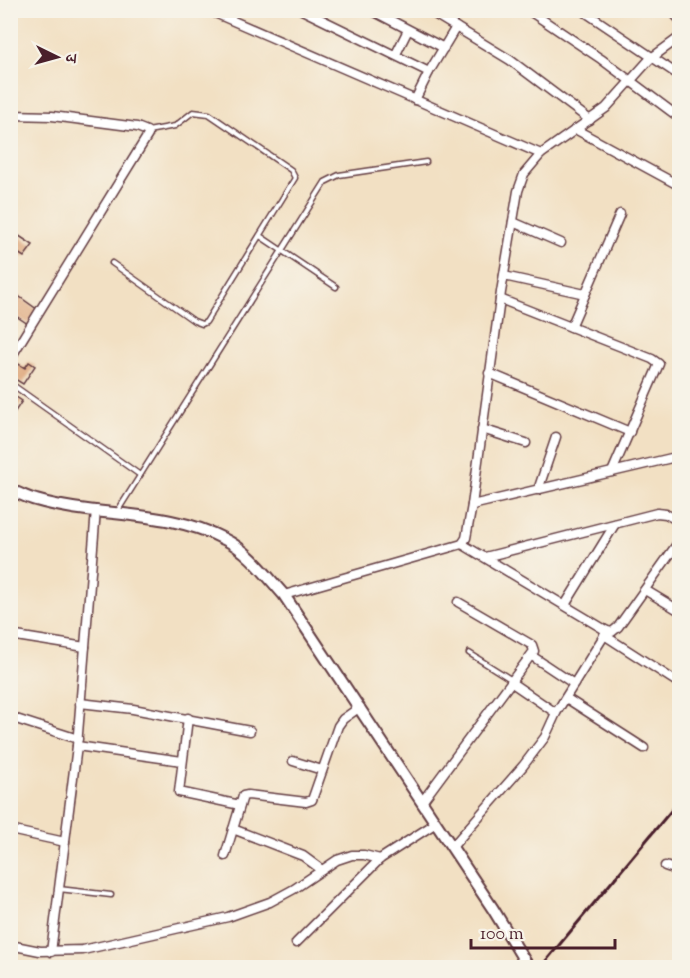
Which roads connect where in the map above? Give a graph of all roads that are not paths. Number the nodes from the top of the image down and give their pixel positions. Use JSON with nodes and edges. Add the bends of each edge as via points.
{"nodes":[{"id":1,"x":208,"y":10,"type":"edge"},
{"id":2,"x":302,"y":10,"type":"edge"},
{"id":3,"x":371,"y":10,"type":"edge"},
{"id":4,"x":428,"y":10,"type":"edge"},
{"id":5,"x":528,"y":10,"type":"edge"},
{"id":6,"x":582,"y":10,"type":"edge"},
{"id":7,"x":672,"y":10,"type":"edge"},
{"id":8,"x":386,"y":14,"type":"edge"},
{"id":9,"x":680,"y":20,"type":"edge"},
{"id":10,"x":456,"y":27,"type":"junction"},
{"id":11,"x":408,"y":30,"type":"junction"},
{"id":12,"x":680,"y":37,"type":"edge"},
{"id":13,"x":444,"y":48,"type":"junction"},
{"id":14,"x":396,"y":54,"type":"junction"},
{"id":15,"x":652,"y":58,"type":"junction"},
{"id":16,"x":429,"y":72,"type":"junction"},
{"id":17,"x":680,"y":76,"type":"edge"},
{"id":18,"x":631,"y":81,"type":"junction"},
{"id":19,"x":415,"y":100,"type":"junction"},
{"id":20,"x":10,"y":116,"type":"edge"},
{"id":21,"x":680,"y":118,"type":"edge"},
{"id":22,"x":590,"y":120,"type":"junction"},
{"id":23,"x":575,"y":129,"type":"junction"},
{"id":24,"x":147,"y":131,"type":"junction"},
{"id":25,"x":541,"y":154,"type":"junction"},
{"id":26,"x":426,"y":162,"type":"dead end"},
{"id":27,"x":680,"y":186,"type":"edge"},
{"id":28,"x":620,"y":214,"type":"dead end"},
{"id":29,"x":513,"y":222,"type":"junction"},
{"id":30,"x":260,"y":236,"type":"junction"},
{"id":31,"x":561,"y":243,"type":"dead end"},
{"id":32,"x":282,"y":250,"type":"junction"},
{"id":33,"x":112,"y":262,"type":"dead end"},
{"id":34,"x":504,"y":276,"type":"junction"},
{"id":35,"x":336,"y":286,"type":"dead end"},
{"id":36,"x":585,"y":294,"type":"junction"},
{"id":37,"x":500,"y":299,"type":"junction"},
{"id":38,"x":571,"y":327,"type":"junction"},
{"id":39,"x":10,"y":359,"type":"edge"},
{"id":40,"x":489,"y":373,"type":"junction"},
{"id":41,"x":10,"y":383,"type":"edge"},
{"id":42,"x":482,"y":429,"type":"junction"},
{"id":43,"x":630,"y":432,"type":"junction"},
{"id":44,"x":556,"y":437,"type":"dead end"},
{"id":45,"x":526,"y":443,"type":"dead end"},
{"id":46,"x":680,"y":456,"type":"edge"},
{"id":47,"x":612,"y":472,"type":"junction"},
{"id":48,"x":140,"y":475,"type":"junction"},
{"id":49,"x":10,"y":490,"type":"edge"},
{"id":50,"x":538,"y":490,"type":"junction"},
{"id":51,"x":472,"y":505,"type":"junction"},
{"id":52,"x":96,"y":510,"type":"junction"},
{"id":53,"x":116,"y":513,"type":"junction"},
{"id":54,"x":680,"y":522,"type":"edge"},
{"id":55,"x":615,"y":524,"type":"junction"},
{"id":56,"x":680,"y":540,"type":"edge"},
{"id":57,"x":462,"y":544,"type":"junction"},
{"id":58,"x":485,"y":557,"type":"junction"},
{"id":59,"x":645,"y":590,"type":"junction"},
{"id":60,"x":284,"y":595,"type":"junction"},
{"id":61,"x":458,"y":602,"type":"dead end"},
{"id":62,"x":565,"y":605,"type":"junction"},
{"id":63,"x":680,"y":611,"type":"edge"},
{"id":64,"x":605,"y":633,"type":"junction"},
{"id":65,"x":10,"y":635,"type":"edge"},
{"id":66,"x":85,"y":647,"type":"junction"},
{"id":67,"x":469,"y":653,"type":"dead end"},
{"id":68,"x":532,"y":656,"type":"junction"},
{"id":69,"x":512,"y":682,"type":"junction"},
{"id":70,"x":574,"y":684,"type":"junction"},
{"id":71,"x":680,"y":684,"type":"edge"},
{"id":72,"x":566,"y":698,"type":"junction"},
{"id":73,"x":80,"y":703,"type":"junction"},
{"id":74,"x":360,"y":707,"type":"junction"},
{"id":75,"x":556,"y":713,"type":"junction"},
{"id":76,"x":10,"y":717,"type":"edge"},
{"id":77,"x":189,"y":718,"type":"junction"},
{"id":78,"x":250,"y":731,"type":"dead end"},
{"id":79,"x":77,"y":743,"type":"junction"},
{"id":80,"x":644,"y":748,"type":"dead end"},
{"id":81,"x":182,"y":761,"type":"junction"},
{"id":82,"x":292,"y":761,"type":"dead end"},
{"id":83,"x":322,"y":770,"type":"junction"},
{"id":84,"x":422,"y":802,"type":"junction"},
{"id":85,"x":240,"y":805,"type":"junction"},
{"id":86,"x":436,"y":823,"type":"junction"},
{"id":87,"x":233,"y":829,"type":"junction"},
{"id":88,"x":10,"y":830,"type":"edge"},
{"id":89,"x":65,"y":842,"type":"junction"},
{"id":90,"x":452,"y":847,"type":"junction"},
{"id":91,"x":225,"y":856,"type":"dead end"},
{"id":92,"x":380,"y":858,"type":"junction"},
{"id":93,"x":665,"y":866,"type":"dead end"},
{"id":94,"x":322,"y":870,"type":"junction"},
{"id":95,"x":680,"y":871,"type":"edge"},
{"id":96,"x":59,"y":890,"type":"junction"},
{"id":97,"x":111,"y":895,"type":"dead end"},
{"id":98,"x":296,"y":943,"type":"dead end"},
{"id":99,"x":10,"y":945,"type":"edge"},
{"id":100,"x":51,"y":952,"type":"junction"},
{"id":101,"x":529,"y":968,"type":"edge"}],
"edges":[{"from":1,"to":19,"type":"street"},
{"from":2,"to":14,"type":"street"},
{"from":3,"to":8,"type":"street"},
{"from":4,"to":10,"type":"street"},
{"from":5,"to":18,"type":"street"},
{"from":6,"to":15,"type":"street"},
{"from":7,"to":9,"type":"street"},
{"from":8,"to":11,"type":"street"},
{"from":10,"to":13,"type":"street"},
{"from":10,"to":22,"type":"street","via":[[510,60]]},
{"from":11,"to":13,"type":"street"},
{"from":11,"to":14,"type":"street"},
{"from":12,"to":15,"type":"street"},
{"from":13,"to":16,"type":"street"},
{"from":14,"to":16,"type":"street"},
{"from":15,"to":17,"type":"street"},
{"from":15,"to":18,"type":"street"},
{"from":16,"to":19,"type":"street"},
{"from":18,"to":21,"type":"street"},
{"from":18,"to":22,"type":"street"},
{"from":19,"to":25,"type":"street"},
{"from":20,"to":24,"type":"street","via":[[52,116]]},
{"from":22,"to":23,"type":"street"},
{"from":23,"to":25,"type":"street"},
{"from":23,"to":27,"type":"street"},
{"from":24,"to":30,"type":"lane","via":[[175,126],[193,112],[209,114],[291,170],[294,182]]},
{"from":24,"to":39,"type":"street","via":[[146,141]]},
{"from":25,"to":29,"type":"street","via":[[524,174]]},
{"from":26,"to":32,"type":"lane","via":[[333,176],[325,182]]},
{"from":28,"to":36,"type":"street"},
{"from":29,"to":31,"type":"street"},
{"from":29,"to":34,"type":"street"},
{"from":30,"to":32,"type":"lane"},
{"from":30,"to":33,"type":"lane","via":[[202,324]]},
{"from":32,"to":35,"type":"lane"},
{"from":32,"to":48,"type":"lane"},
{"from":34,"to":36,"type":"street"},
{"from":34,"to":37,"type":"street"},
{"from":36,"to":38,"type":"street"},
{"from":37,"to":38,"type":"street"},
{"from":37,"to":40,"type":"street"},
{"from":38,"to":43,"type":"street","via":[[659,364]]},
{"from":40,"to":42,"type":"street"},
{"from":40,"to":43,"type":"street"},
{"from":41,"to":48,"type":"lane"},
{"from":42,"to":45,"type":"street"},
{"from":42,"to":51,"type":"street"},
{"from":43,"to":47,"type":"street"},
{"from":44,"to":50,"type":"street"},
{"from":46,"to":47,"type":"street"},
{"from":47,"to":50,"type":"street"},
{"from":48,"to":53,"type":"lane"},
{"from":49,"to":52,"type":"street","via":[[36,500]]},
{"from":50,"to":51,"type":"street"},
{"from":51,"to":57,"type":"street"},
{"from":52,"to":53,"type":"street"},
{"from":52,"to":66,"type":"street"},
{"from":53,"to":60,"type":"street","via":[[155,518],[225,539],[250,558]]},
{"from":54,"to":55,"type":"street","via":[[661,513]]},
{"from":55,"to":58,"type":"street"},
{"from":55,"to":62,"type":"street"},
{"from":56,"to":59,"type":"street"},
{"from":57,"to":58,"type":"street"},
{"from":57,"to":60,"type":"street"},
{"from":58,"to":62,"type":"street"},
{"from":59,"to":63,"type":"street"},
{"from":59,"to":64,"type":"street","via":[[615,630]]},
{"from":60,"to":74,"type":"street"},
{"from":61,"to":68,"type":"street","via":[[532,645]]},
{"from":62,"to":64,"type":"street"},
{"from":64,"to":70,"type":"street"},
{"from":64,"to":71,"type":"street"},
{"from":65,"to":66,"type":"street"},
{"from":66,"to":73,"type":"street"},
{"from":67,"to":69,"type":"lane"},
{"from":68,"to":69,"type":"street"},
{"from":68,"to":70,"type":"street"},
{"from":69,"to":75,"type":"street"},
{"from":69,"to":84,"type":"street"},
{"from":70,"to":72,"type":"street"},
{"from":72,"to":75,"type":"street"},
{"from":72,"to":80,"type":"street"},
{"from":73,"to":77,"type":"street"},
{"from":73,"to":79,"type":"street"},
{"from":74,"to":83,"type":"street","via":[[340,722]]},
{"from":74,"to":84,"type":"street"},
{"from":75,"to":90,"type":"street","via":[[545,737],[523,766]]},
{"from":76,"to":79,"type":"street"},
{"from":77,"to":78,"type":"street"},
{"from":77,"to":81,"type":"street"},
{"from":79,"to":81,"type":"street"},
{"from":79,"to":89,"type":"street"},
{"from":81,"to":85,"type":"street","via":[[178,792]]},
{"from":82,"to":83,"type":"street"},
{"from":83,"to":85,"type":"street","via":[[308,802],[248,795],[243,796]]},
{"from":84,"to":86,"type":"street"},
{"from":85,"to":87,"type":"street"},
{"from":86,"to":90,"type":"street"},
{"from":86,"to":92,"type":"street"},
{"from":87,"to":91,"type":"street"},
{"from":87,"to":94,"type":"street","via":[[303,856]]},
{"from":88,"to":89,"type":"street"},
{"from":89,"to":96,"type":"street"},
{"from":90,"to":101,"type":"street"},
{"from":92,"to":94,"type":"street","via":[[352,855]]},
{"from":92,"to":98,"type":"street"},
{"from":93,"to":95,"type":"street"},
{"from":94,"to":100,"type":"street","via":[[294,890],[251,910],[83,950]]},
{"from":96,"to":97,"type":"lane"},
{"from":96,"to":100,"type":"street"},
{"from":99,"to":100,"type":"street"}]}
